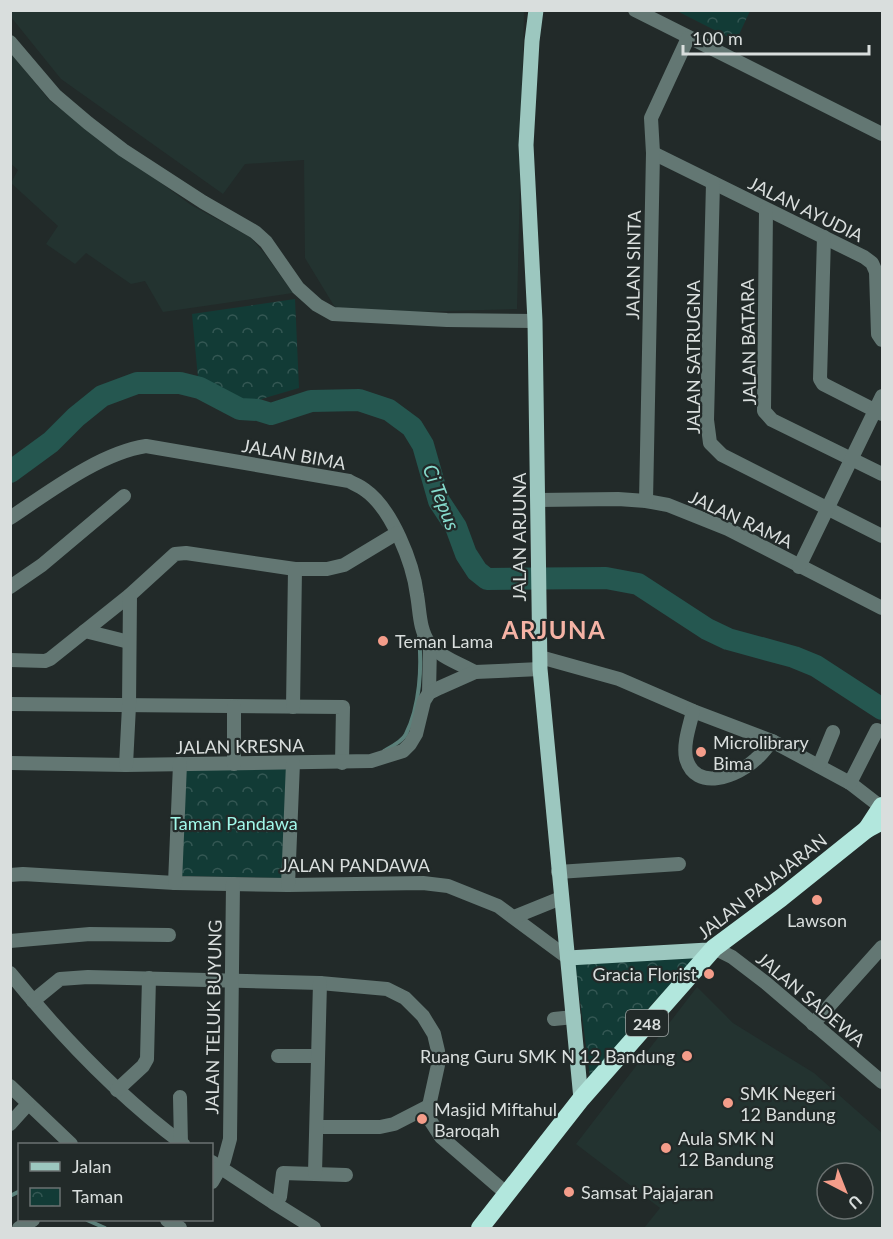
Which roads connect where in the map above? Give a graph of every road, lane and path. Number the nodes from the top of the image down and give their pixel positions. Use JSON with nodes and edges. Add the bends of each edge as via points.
{"nodes":[{"id":1,"x":536,"y":10,"type":"edge"},
{"id":2,"x":636,"y":10,"type":"edge"},
{"id":3,"x":688,"y":38,"type":"junction"},
{"id":4,"x":10,"y":42,"type":"edge"},
{"id":5,"x":882,"y":134,"type":"edge"},
{"id":6,"x":653,"y":153,"type":"junction"},
{"id":7,"x":713,"y":183,"type":"junction"},
{"id":8,"x":766,"y":210,"type":"junction"},
{"id":9,"x":824,"y":237,"type":"junction"},
{"id":10,"x":535,"y":321,"type":"junction"},
{"id":11,"x":882,"y":340,"type":"edge"},
{"id":12,"x":882,"y":396,"type":"edge"},
{"id":13,"x":879,"y":412,"type":"edge"},
{"id":14,"x":852,"y":460,"type":"junction"},
{"id":15,"x":882,"y":474,"type":"edge"},
{"id":16,"x":124,"y":496,"type":"dead end"},
{"id":17,"x":538,"y":500,"type":"junction"},
{"id":18,"x":646,"y":501,"type":"junction"},
{"id":19,"x":828,"y":507,"type":"junction"},
{"id":20,"x":10,"y":518,"type":"edge"},
{"id":21,"x":398,"y":533,"type":"junction"},
{"id":22,"x":882,"y":536,"type":"edge"},
{"id":23,"x":799,"y":567,"type":"junction"},
{"id":24,"x":295,"y":569,"type":"junction"},
{"id":25,"x":10,"y":587,"type":"edge"},
{"id":26,"x":130,"y":595,"type":"junction"},
{"id":27,"x":882,"y":608,"type":"edge"},
{"id":28,"x":85,"y":631,"type":"junction"},
{"id":29,"x":129,"y":642,"type":"junction"},
{"id":30,"x":430,"y":645,"type":"junction"},
{"id":31,"x":10,"y":660,"type":"edge"},
{"id":32,"x":540,"y":663,"type":"junction"},
{"id":33,"x":475,"y":672,"type":"junction"},
{"id":34,"x":429,"y":693,"type":"junction"},
{"id":35,"x":10,"y":704,"type":"edge"},
{"id":36,"x":129,"y":706,"type":"junction"},
{"id":37,"x":234,"y":707,"type":"junction"},
{"id":38,"x":293,"y":707,"type":"junction"},
{"id":39,"x":693,"y":711,"type":"junction"},
{"id":40,"x":877,"y":730,"type":"dead end"},
{"id":41,"x":833,"y":732,"type":"dead end"},
{"id":42,"x":772,"y":741,"type":"junction"},
{"id":43,"x":342,"y":762,"type":"junction"},
{"id":44,"x":10,"y":763,"type":"edge"},
{"id":45,"x":294,"y":763,"type":"junction"},
{"id":46,"x":180,"y":764,"type":"junction"},
{"id":47,"x":234,"y":764,"type":"junction"},
{"id":48,"x":126,"y":765,"type":"junction"},
{"id":49,"x":819,"y":766,"type":"junction"},
{"id":50,"x":850,"y":783,"type":"junction"},
{"id":51,"x":878,"y":816,"type":"edge"},
{"id":52,"x":679,"y":864,"type":"dead end"},
{"id":53,"x":558,"y":872,"type":"junction"},
{"id":54,"x":10,"y":875,"type":"edge"},
{"id":55,"x":174,"y":883,"type":"junction"},
{"id":56,"x":233,"y":884,"type":"junction"},
{"id":57,"x":288,"y":885,"type":"junction"},
{"id":58,"x":561,"y":898,"type":"junction"},
{"id":59,"x":514,"y":917,"type":"junction"},
{"id":60,"x":169,"y":935,"type":"dead end"},
{"id":61,"x":10,"y":941,"type":"edge"},
{"id":62,"x":882,"y":947,"type":"edge"},
{"id":63,"x":714,"y":948,"type":"junction"},
{"id":64,"x":568,"y":958,"type":"junction"},
{"id":65,"x":10,"y":973,"type":"edge"},
{"id":66,"x":149,"y":978,"type":"junction"},
{"id":67,"x":232,"y":981,"type":"junction"},
{"id":68,"x":320,"y":983,"type":"junction"},
{"id":69,"x":33,"y":1001,"type":"junction"},
{"id":70,"x":574,"y":1017,"type":"junction"},
{"id":71,"x":554,"y":1019,"type":"dead end"},
{"id":72,"x":813,"y":1024,"type":"junction"},
{"id":73,"x":278,"y":1056,"type":"dead end"},
{"id":74,"x":318,"y":1056,"type":"junction"},
{"id":75,"x":882,"y":1082,"type":"edge"},
{"id":76,"x":10,"y":1086,"type":"edge"},
{"id":77,"x":117,"y":1090,"type":"junction"},
{"id":78,"x":180,"y":1097,"type":"dead end"},
{"id":79,"x":581,"y":1099,"type":"junction"},
{"id":80,"x":28,"y":1104,"type":"junction"},
{"id":81,"x":429,"y":1106,"type":"junction"},
{"id":82,"x":10,"y":1124,"type":"edge"},
{"id":83,"x":317,"y":1126,"type":"junction"},
{"id":84,"x":70,"y":1143,"type":"edge"},
{"id":85,"x":181,"y":1143,"type":"edge"},
{"id":86,"x":182,"y":1143,"type":"edge"},
{"id":87,"x":216,"y":1165,"type":"edge"},
{"id":88,"x":315,"y":1173,"type":"junction"},
{"id":89,"x":346,"y":1175,"type":"dead end"},
{"id":90,"x":507,"y":1194,"type":"junction"},
{"id":91,"x":274,"y":1203,"type":"junction"},
{"id":92,"x":314,"y":1228,"type":"edge"},
{"id":93,"x":480,"y":1228,"type":"edge"}],
"edges":[{"from":1,"to":10,"type":"main road","name":"JALAN ARJUNA","via":[[526,145]]},
{"from":2,"to":3,"type":"street"},
{"from":3,"to":5,"type":"street"},
{"from":3,"to":6,"type":"street","name":"JALAN SINTA","via":[[651,118]]},
{"from":4,"to":10,"type":"street","via":[[55,95],[88,123],[123,150],[255,232],[298,288],[333,314]]},
{"from":6,"to":7,"type":"street","name":"JALAN AYUDIA"},
{"from":6,"to":18,"type":"street","name":"JALAN SINTA"},
{"from":7,"to":8,"type":"street","name":"JALAN AYUDIA"},
{"from":7,"to":19,"type":"street","name":"JALAN SATRUGNA","via":[[707,420],[710,443],[722,455]]},
{"from":8,"to":9,"type":"street","name":"JALAN AYUDIA"},
{"from":8,"to":14,"type":"street","name":"JALAN BATARA","via":[[765,411],[772,420]]},
{"from":9,"to":11,"type":"street","name":"JALAN AYUDIA","via":[[872,263],[876,272],[878,334]]},
{"from":9,"to":13,"type":"street","via":[[820,380]]},
{"from":10,"to":17,"type":"main road","name":"JALAN ARJUNA"},
{"from":12,"to":13,"type":"street"},
{"from":13,"to":14,"type":"street"},
{"from":14,"to":15,"type":"street"},
{"from":14,"to":19,"type":"street"},
{"from":16,"to":25,"type":"street"},
{"from":17,"to":18,"type":"street","name":"JALAN RAMA"},
{"from":17,"to":32,"type":"main road","name":"JALAN ARJUNA"},
{"from":18,"to":23,"type":"street","name":"JALAN RAMA","via":[[709,521]]},
{"from":19,"to":22,"type":"street","name":"JALAN SATRUGNA"},
{"from":19,"to":23,"type":"street"},
{"from":20,"to":21,"type":"street","name":"JALAN BIMA","via":[[110,456],[146,446],[349,481],[378,502]]},
{"from":21,"to":24,"type":"street","via":[[337,568]]},
{"from":21,"to":30,"type":"street","name":"JALAN BIMA","via":[[412,568],[423,633]]},
{"from":23,"to":27,"type":"street","name":"JALAN RAMA"},
{"from":24,"to":26,"type":"street","via":[[181,552]]},
{"from":24,"to":38,"type":"street"},
{"from":26,"to":28,"type":"street"},
{"from":26,"to":29,"type":"street"},
{"from":28,"to":29,"type":"street"},
{"from":28,"to":31,"type":"street","via":[[45,661]]},
{"from":29,"to":36,"type":"street"},
{"from":30,"to":33,"type":"street"},
{"from":30,"to":34,"type":"street"},
{"from":32,"to":33,"type":"street"},
{"from":32,"to":39,"type":"street","via":[[619,679]]},
{"from":32,"to":53,"type":"main road","name":"JALAN ARJUNA"},
{"from":33,"to":34,"type":"street"},
{"from":34,"to":43,"type":"street","name":"JALAN KRESNA","via":[[416,734],[404,751],[371,761]]},
{"from":35,"to":36,"type":"street"},
{"from":36,"to":37,"type":"street"},
{"from":36,"to":48,"type":"street"},
{"from":37,"to":38,"type":"street"},
{"from":37,"to":47,"type":"street"},
{"from":38,"to":43,"type":"street","via":[[343,707]]},
{"from":39,"to":42,"type":"street"},
{"from":39,"to":42,"type":"street","via":[[686,758],[700,777],[725,778],[756,760]]},
{"from":40,"to":50,"type":"street"},
{"from":41,"to":49,"type":"street"},
{"from":42,"to":49,"type":"street"},
{"from":43,"to":45,"type":"street","name":"JALAN KRESNA"},
{"from":44,"to":48,"type":"street","name":"JALAN KRESNA"},
{"from":45,"to":47,"type":"street","name":"JALAN KRESNA"},
{"from":45,"to":57,"type":"street"},
{"from":46,"to":47,"type":"street","name":"JALAN KRESNA"},
{"from":46,"to":48,"type":"street","name":"JALAN KRESNA"},
{"from":46,"to":55,"type":"street"},
{"from":49,"to":50,"type":"street"},
{"from":50,"to":51,"type":"street"},
{"from":51,"to":63,"type":"highway","name":"JALAN PAJAJARAN","number":"248","via":[[781,898]]},
{"from":52,"to":53,"type":"street"},
{"from":53,"to":58,"type":"main road","name":"JALAN ARJUNA"},
{"from":54,"to":55,"type":"street","name":"JALAN PANDAWA"},
{"from":55,"to":56,"type":"street","name":"JALAN PANDAWA"},
{"from":56,"to":57,"type":"street","name":"JALAN PANDAWA"},
{"from":56,"to":67,"type":"street","name":"JALAN TELUK BUYUNG"},
{"from":57,"to":59,"type":"street","name":"JALAN PANDAWA","via":[[448,886],[498,906]]},
{"from":58,"to":59,"type":"street"},
{"from":58,"to":64,"type":"main road","name":"JALAN ARJUNA"},
{"from":59,"to":64,"type":"street","name":"JALAN PANDAWA"},
{"from":60,"to":61,"type":"street","via":[[90,934]]},
{"from":62,"to":72,"type":"street"},
{"from":63,"to":64,"type":"main road"},
{"from":63,"to":72,"type":"street","name":"JALAN SADEWA","via":[[753,972]]},
{"from":63,"to":79,"type":"highway","name":"JALAN PAJAJARAN","number":"248"},
{"from":64,"to":70,"type":"main road","name":"JALAN ARJUNA"},
{"from":65,"to":69,"type":"street"},
{"from":66,"to":67,"type":"street"},
{"from":66,"to":69,"type":"street","via":[[60,979]]},
{"from":66,"to":77,"type":"street","via":[[147,1059]]},
{"from":67,"to":68,"type":"street"},
{"from":67,"to":87,"type":"street","name":"JALAN TELUK BUYUNG","via":[[230,1139],[227,1155]]},
{"from":68,"to":74,"type":"street"},
{"from":68,"to":81,"type":"street","via":[[387,989],[405,998],[423,1017],[434,1034],[438,1051]]},
{"from":69,"to":77,"type":"street"},
{"from":70,"to":71,"type":"street"},
{"from":70,"to":79,"type":"main road","name":"JALAN ARJUNA"},
{"from":72,"to":75,"type":"street","name":"JALAN SADEWA"},
{"from":73,"to":74,"type":"street"},
{"from":74,"to":83,"type":"street"},
{"from":76,"to":80,"type":"street"},
{"from":77,"to":85,"type":"street"},
{"from":78,"to":86,"type":"street"},
{"from":79,"to":90,"type":"highway","name":"JALAN PAJAJARAN","number":"248"},
{"from":80,"to":82,"type":"street"},
{"from":80,"to":84,"type":"street"},
{"from":81,"to":83,"type":"street","via":[[394,1125]]},
{"from":81,"to":90,"type":"street","via":[[430,1120],[441,1137]]},
{"from":83,"to":88,"type":"street"},
{"from":87,"to":91,"type":"street"},
{"from":88,"to":89,"type":"street"},
{"from":88,"to":91,"type":"street","via":[[283,1173],[280,1197]]},
{"from":90,"to":93,"type":"highway","name":"JALAN PAJAJARAN","number":"248"},
{"from":91,"to":92,"type":"street"}]}
